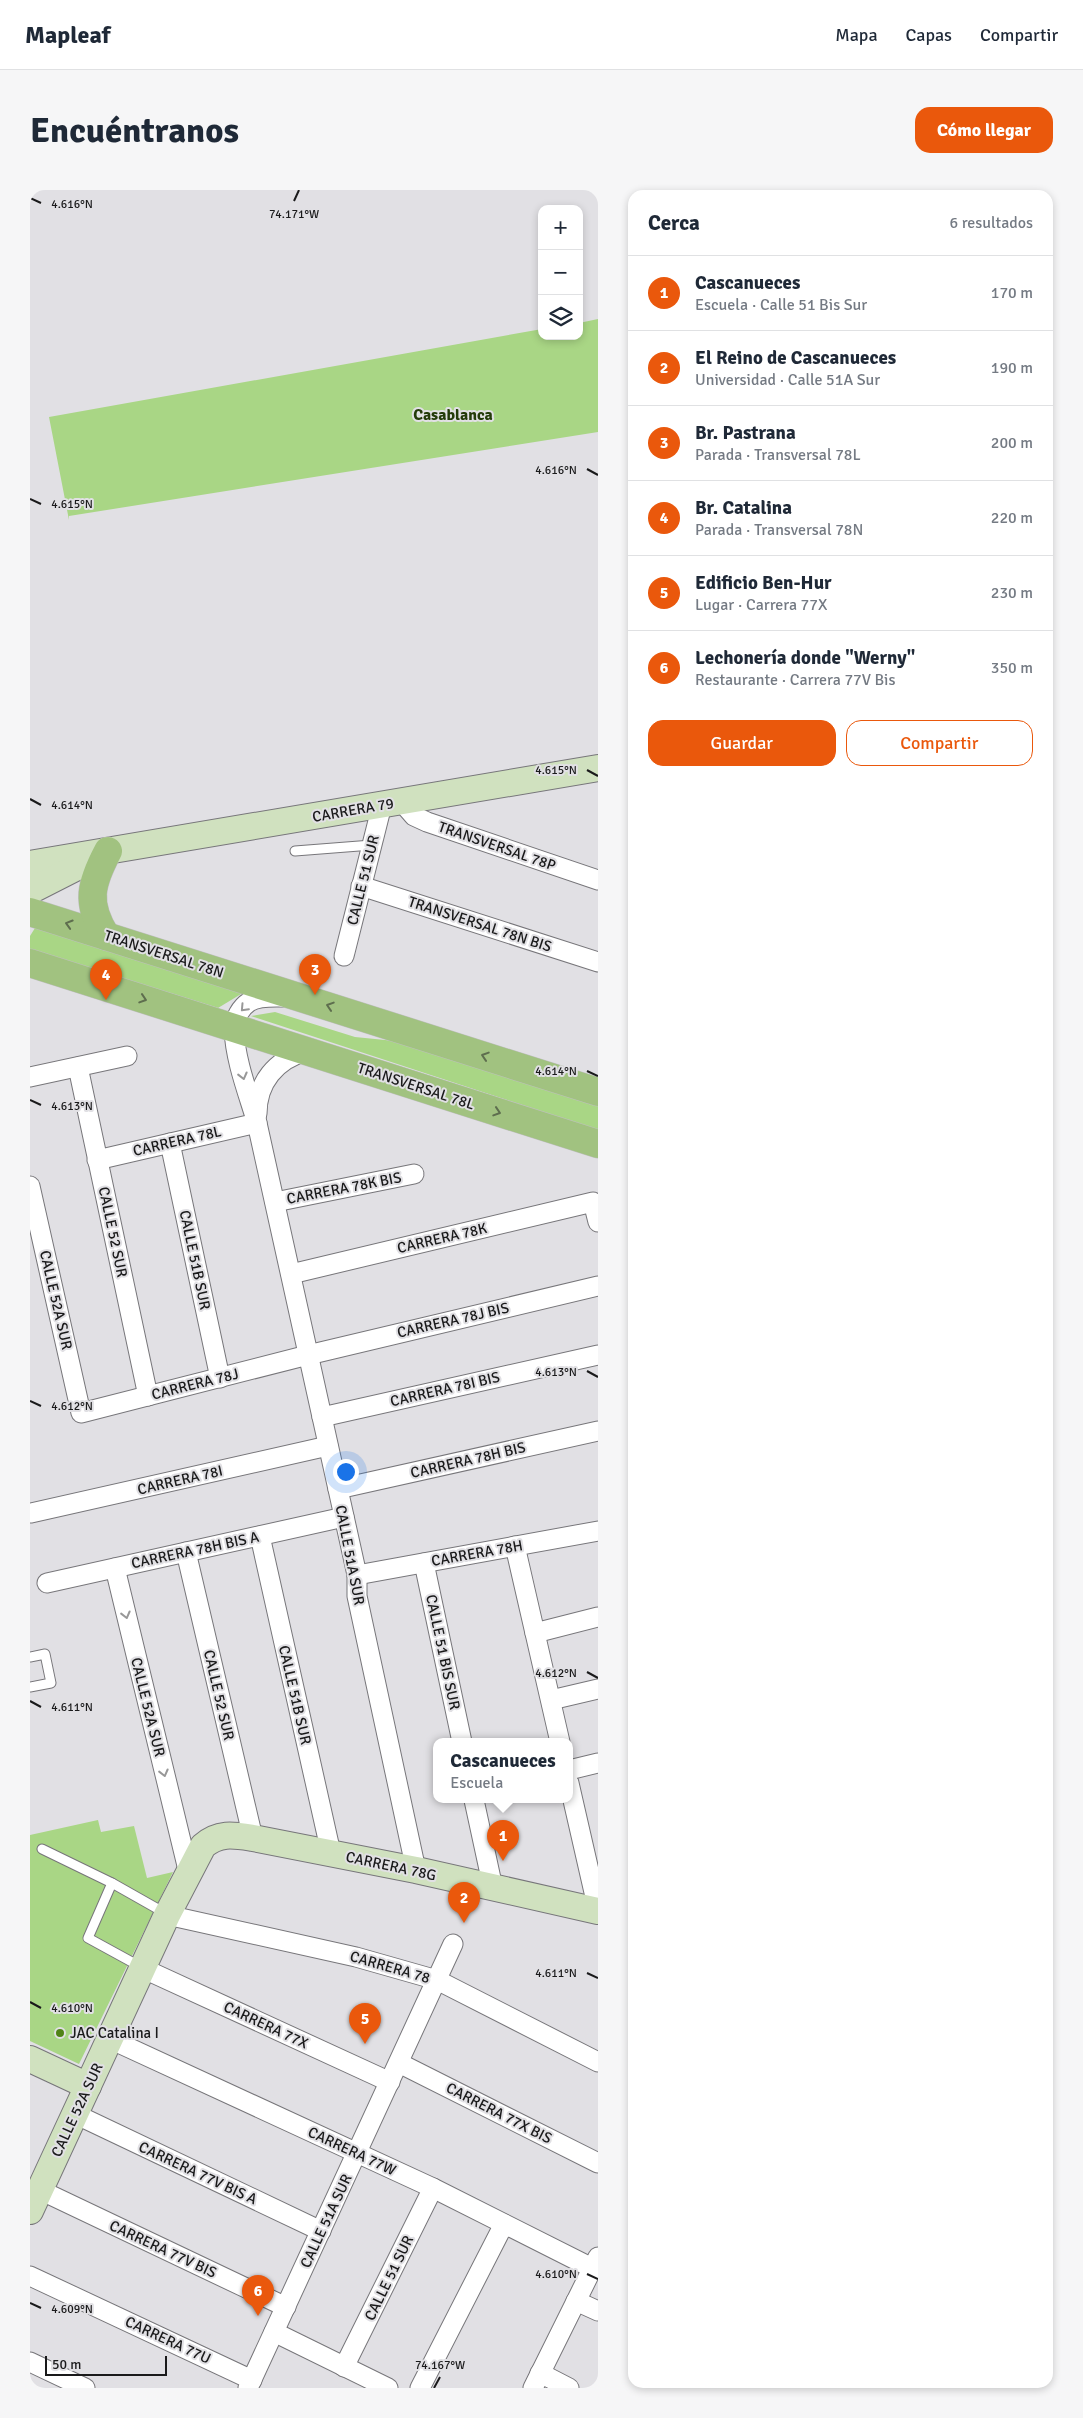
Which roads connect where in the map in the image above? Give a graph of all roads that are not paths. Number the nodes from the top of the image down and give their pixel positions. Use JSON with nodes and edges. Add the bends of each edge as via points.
{"nodes":[{"id":1,"x":598,"y":768,"type":"edge"},
{"id":2,"x":392,"y":803,"type":"junction"},
{"id":3,"x":372,"y":845,"type":"junction"},
{"id":4,"x":108,"y":851,"type":"junction"},
{"id":5,"x":295,"y":851,"type":"dead end"},
{"id":6,"x":30,"y":864,"type":"edge"},
{"id":7,"x":598,"y":880,"type":"edge"},
{"id":8,"x":361,"y":886,"type":"junction"},
{"id":9,"x":30,"y":891,"type":"edge"},
{"id":10,"x":30,"y":912,"type":"edge"},
{"id":11,"x":106,"y":936,"type":"junction"},
{"id":12,"x":344,"y":956,"type":"dead end"},
{"id":13,"x":30,"y":962,"type":"edge"},
{"id":14,"x":598,"y":962,"type":"edge"},
{"id":15,"x":299,"y":996,"type":"junction"},
{"id":16,"x":234,"y":1028,"type":"junction"},
{"id":17,"x":306,"y":1051,"type":"junction"},
{"id":18,"x":127,"y":1056,"type":"dead end"},
{"id":19,"x":78,"y":1067,"type":"junction"},
{"id":20,"x":30,"y":1077,"type":"edge"},
{"id":21,"x":598,"y":1092,"type":"edge"},
{"id":22,"x":257,"y":1123,"type":"junction"},
{"id":23,"x":170,"y":1143,"type":"junction"},
{"id":24,"x":598,"y":1144,"type":"edge"},
{"id":25,"x":97,"y":1160,"type":"junction"},
{"id":26,"x":414,"y":1174,"type":"dead end"},
{"id":27,"x":30,"y":1186,"type":"edge"},
{"id":28,"x":275,"y":1202,"type":"junction"},
{"id":29,"x":598,"y":1222,"type":"edge"},
{"id":30,"x":291,"y":1274,"type":"junction"},
{"id":31,"x":598,"y":1286,"type":"edge"},
{"id":32,"x":308,"y":1355,"type":"junction"},
{"id":33,"x":598,"y":1355,"type":"edge"},
{"id":34,"x":220,"y":1378,"type":"junction"},
{"id":35,"x":148,"y":1396,"type":"junction"},
{"id":36,"x":81,"y":1413,"type":"joint"},
{"id":37,"x":322,"y":1417,"type":"junction"},
{"id":38,"x":598,"y":1431,"type":"edge"},
{"id":39,"x":328,"y":1446,"type":"junction"},
{"id":40,"x":338,"y":1489,"type":"junction"},
{"id":41,"x":31,"y":1513,"type":"dead end"},
{"id":42,"x":344,"y":1517,"type":"junction"},
{"id":43,"x":598,"y":1531,"type":"edge"},
{"id":44,"x":260,"y":1536,"type":"junction"},
{"id":45,"x":515,"y":1546,"type":"junction"},
{"id":46,"x":186,"y":1552,"type":"junction"},
{"id":47,"x":424,"y":1563,"type":"junction"},
{"id":48,"x":115,"y":1568,"type":"junction"},
{"id":49,"x":357,"y":1575,"type":"junction"},
{"id":50,"x":47,"y":1583,"type":"dead end"},
{"id":51,"x":598,"y":1617,"type":"edge"},
{"id":52,"x":535,"y":1633,"type":"junction"},
{"id":53,"x":30,"y":1657,"type":"edge"},
{"id":54,"x":30,"y":1688,"type":"edge"},
{"id":55,"x":598,"y":1689,"type":"edge"},
{"id":56,"x":550,"y":1700,"type":"junction"},
{"id":57,"x":461,"y":1738,"type":"edge"},
{"id":58,"x":559,"y":1738,"type":"edge"},
{"id":59,"x":598,"y":1764,"type":"edge"},
{"id":60,"x":573,"y":1769,"type":"edge"},
{"id":61,"x":573,"y":1794,"type":"edge"},
{"id":62,"x":475,"y":1803,"type":"edge"},
{"id":63,"x":212,"y":1838,"type":"joint"},
{"id":64,"x":253,"y":1838,"type":"junction"},
{"id":65,"x":591,"y":1846,"type":"edge"},
{"id":66,"x":42,"y":1849,"type":"dead end"},
{"id":67,"x":331,"y":1853,"type":"junction"},
{"id":68,"x":416,"y":1870,"type":"junction"},
{"id":69,"x":189,"y":1874,"type":"junction"},
{"id":70,"x":112,"y":1882,"type":"junction"},
{"id":71,"x":493,"y":1888,"type":"junction"},
{"id":72,"x":598,"y":1910,"type":"edge"},
{"id":73,"x":167,"y":1915,"type":"junction"},
{"id":74,"x":453,"y":1944,"type":"dead end"},
{"id":75,"x":142,"y":1968,"type":"junction"},
{"id":76,"x":437,"y":1980,"type":"junction"},
{"id":77,"x":110,"y":2039,"type":"junction"},
{"id":78,"x":30,"y":2059,"type":"edge"},
{"id":79,"x":598,"y":2062,"type":"edge"},
{"id":80,"x":399,"y":2063,"type":"junction"},
{"id":81,"x":390,"y":2082,"type":"junction"},
{"id":82,"x":88,"y":2086,"type":"junction"},
{"id":83,"x":75,"y":2114,"type":"junction"},
{"id":84,"x":357,"y":2154,"type":"junction"},
{"id":85,"x":598,"y":2163,"type":"edge"},
{"id":86,"x":433,"y":2188,"type":"junction"},
{"id":87,"x":35,"y":2200,"type":"edge"},
{"id":88,"x":504,"y":2224,"type":"junction"},
{"id":89,"x":321,"y":2231,"type":"junction"},
{"id":90,"x":595,"y":2262,"type":"edge"},
{"id":91,"x":30,"y":2276,"type":"edge"},
{"id":92,"x":576,"y":2301,"type":"junction"},
{"id":93,"x":286,"y":2307,"type":"junction"},
{"id":94,"x":598,"y":2311,"type":"edge"},
{"id":95,"x":274,"y":2332,"type":"junction"},
{"id":96,"x":30,"y":2362,"type":"edge"},
{"id":97,"x":344,"y":2367,"type":"junction"},
{"id":98,"x":536,"y":2381,"type":"edge"},
{"id":99,"x":250,"y":2384,"type":"edge"},
{"id":100,"x":85,"y":2388,"type":"edge"},
{"id":101,"x":388,"y":2388,"type":"edge"},
{"id":102,"x":420,"y":2388,"type":"edge"},
{"id":103,"x":569,"y":2388,"type":"edge"}],
"edges":[{"from":1,"to":2,"type":"street","name":"CARRERA 79"},
{"from":2,"to":3,"type":"street","name":"CALLE 51 SUR"},
{"from":2,"to":4,"type":"street","name":"CARRERA 79"},
{"from":2,"to":7,"type":"street","name":"TRANSVERSAL 78P","via":[[427,822]]},
{"from":3,"to":5,"type":"lane"},
{"from":3,"to":8,"type":"street","name":"CALLE 51 SUR"},
{"from":4,"to":6,"type":"street","name":"CARRERA 79"},
{"from":4,"to":9,"type":"street","name":"CARRERA 79"},
{"from":4,"to":11,"type":"main road","via":[[95,877],[92,896],[94,910]]},
{"from":8,"to":12,"type":"street","name":"CALLE 51 SUR"},
{"from":8,"to":14,"type":"street","name":"TRANSVERSAL 78N BIS"},
{"from":11,"to":10,"type":"main road","name":"TRANSVERSAL 78N","one_way":true},
{"from":11,"to":15,"type":"main road","name":"TRANSVERSAL 78N"},
{"from":13,"to":16,"type":"main road","one_way":true},
{"from":15,"to":16,"type":"street","one_way":true,"via":[[268,997],[249,1002],[238,1014]]},
{"from":21,"to":15,"type":"main road","one_way":true},
{"from":16,"to":17,"type":"main road","name":"TRANSVERSAL 78L"},
{"from":16,"to":22,"type":"street","name":"CALLE 51A SUR","one_way":true,"via":[[242,1075]]},
{"from":17,"to":22,"type":"street","name":"CALLE 51A SUR","via":[[278,1064],[264,1080],[258,1101]]},
{"from":17,"to":24,"type":"main road","name":"TRANSVERSAL 78L","one_way":true},
{"from":18,"to":19,"type":"street"},
{"from":19,"to":20,"type":"street"},
{"from":19,"to":25,"type":"street","name":"CALLE 52 SUR"},
{"from":22,"to":23,"type":"street","name":"CARRERA 78L"},
{"from":22,"to":28,"type":"street","name":"CALLE 51A SUR"},
{"from":23,"to":25,"type":"street","name":"CARRERA 78L"},
{"from":23,"to":34,"type":"street","name":"CALLE 51B SUR"},
{"from":25,"to":35,"type":"street","name":"CALLE 52 SUR"},
{"from":26,"to":28,"type":"street","name":"CARRERA 78K BIS"},
{"from":27,"to":36,"type":"street","name":"CALLE 52A SUR"},
{"from":28,"to":30,"type":"street","name":"CALLE 51A SUR"},
{"from":29,"to":30,"type":"street","name":"CARRERA 78K","via":[[593,1202]]},
{"from":30,"to":32,"type":"street","name":"CALLE 51A SUR"},
{"from":31,"to":32,"type":"street","name":"CARRERA 78J BIS"},
{"from":32,"to":34,"type":"street","name":"CARRERA 78J"},
{"from":32,"to":37,"type":"street","name":"CALLE 51A SUR"},
{"from":33,"to":37,"type":"street","name":"CARRERA 78I BIS"},
{"from":34,"to":35,"type":"street","name":"CARRERA 78J"},
{"from":35,"to":36,"type":"street","name":"CARRERA 78J"},
{"from":37,"to":39,"type":"street","name":"CALLE 51A SUR"},
{"from":38,"to":40,"type":"street","name":"CARRERA 78H BIS"},
{"from":39,"to":40,"type":"street","name":"CALLE 51A SUR"},
{"from":39,"to":41,"type":"street","name":"CARRERA 78I"},
{"from":40,"to":42,"type":"street","name":"CALLE 51A SUR"},
{"from":42,"to":44,"type":"street","name":"CARRERA 78H BIS A"},
{"from":42,"to":49,"type":"street","name":"CALLE 51A SUR"},
{"from":43,"to":45,"type":"street","name":"CARRERA 78H"},
{"from":44,"to":46,"type":"street","name":"CARRERA 78H BIS A"},
{"from":44,"to":67,"type":"street","name":"CALLE 51B SUR"},
{"from":45,"to":47,"type":"street","name":"CARRERA 78H"},
{"from":45,"to":52,"type":"street"},
{"from":46,"to":48,"type":"street","name":"CARRERA 78H BIS A"},
{"from":46,"to":64,"type":"street","name":"CALLE 52 SUR"},
{"from":47,"to":49,"type":"street","name":"CARRERA 78H"},
{"from":47,"to":57,"type":"street","name":"CALLE 51 BIS SUR"},
{"from":48,"to":50,"type":"street","name":"CARRERA 78H BIS A"},
{"from":48,"to":69,"type":"street","name":"CALLE 52A SUR","one_way":true},
{"from":49,"to":68,"type":"street","name":"CALLE 51A SUR","via":[[358,1596]]},
{"from":51,"to":52,"type":"street"},
{"from":52,"to":56,"type":"street"},
{"from":53,"to":54,"type":"lane","via":[[45,1654],[51,1684]]},
{"from":55,"to":56,"type":"street"},
{"from":56,"to":58,"type":"street"},
{"from":59,"to":60,"type":"street"},
{"from":61,"to":65,"type":"street"},
{"from":62,"to":71,"type":"street"},
{"from":63,"to":64,"type":"street","name":"CARRERA 78G","via":[[228,1834]]},
{"from":63,"to":69,"type":"street","name":"CALLE 52A SUR"},
{"from":64,"to":67,"type":"street","name":"CARRERA 78G"},
{"from":65,"to":72,"type":"street"},
{"from":66,"to":70,"type":"lane"},
{"from":67,"to":68,"type":"street","name":"CARRERA 78G"},
{"from":68,"to":71,"type":"street","name":"CARRERA 78G"},
{"from":69,"to":73,"type":"street","name":"CALLE 52A SUR"},
{"from":70,"to":73,"type":"lane"},
{"from":70,"to":75,"type":"lane","via":[[88,1938]]},
{"from":71,"to":72,"type":"street","name":"CARRERA 78G"},
{"from":73,"to":75,"type":"street","name":"CALLE 52A SUR"},
{"from":73,"to":76,"type":"street","name":"CARRERA 78","via":[[356,1957]]},
{"from":74,"to":76,"type":"street","name":"CALLE 51A SUR"},
{"from":75,"to":77,"type":"street","name":"CALLE 52A SUR"},
{"from":75,"to":81,"type":"street","name":"CARRERA 77X"},
{"from":76,"to":79,"type":"street","name":"CARRERA 78"},
{"from":76,"to":80,"type":"street","name":"CALLE 51A SUR"},
{"from":77,"to":82,"type":"street","name":"CALLE 52A SUR"},
{"from":77,"to":84,"type":"street","name":"CARRERA 77W"},
{"from":78,"to":82,"type":"street"},
{"from":80,"to":81,"type":"street","name":"CALLE 51A SUR"},
{"from":80,"to":85,"type":"street","name":"CARRERA 77X BIS"},
{"from":81,"to":84,"type":"street","name":"CALLE 51A SUR"},
{"from":82,"to":83,"type":"street","name":"CALLE 52A SUR"},
{"from":83,"to":87,"type":"street","name":"CALLE 52A SUR"},
{"from":83,"to":89,"type":"street","name":"CARRERA 77V BIS A"},
{"from":84,"to":86,"type":"street","name":"CARRERA 77W"},
{"from":84,"to":89,"type":"street","name":"CALLE 51A SUR"},
{"from":86,"to":88,"type":"street","name":"CARRERA 77W"},
{"from":86,"to":97,"type":"street","name":"CALLE 51 SUR"},
{"from":87,"to":93,"type":"street","name":"CARRERA 77V BIS"},
{"from":88,"to":90,"type":"street","name":"CARRERA 77W"},
{"from":88,"to":102,"type":"street"},
{"from":89,"to":93,"type":"street","name":"CALLE 51A SUR"},
{"from":90,"to":92,"type":"street"},
{"from":91,"to":99,"type":"street","name":"CARRERA 77U"},
{"from":92,"to":94,"type":"street"},
{"from":92,"to":98,"type":"street"},
{"from":93,"to":95,"type":"street","name":"CALLE 51A SUR"},
{"from":95,"to":97,"type":"street"},
{"from":95,"to":99,"type":"street","name":"CALLE 51A SUR"},
{"from":96,"to":100,"type":"street"},
{"from":97,"to":101,"type":"street"},
{"from":98,"to":103,"type":"street"}]}
